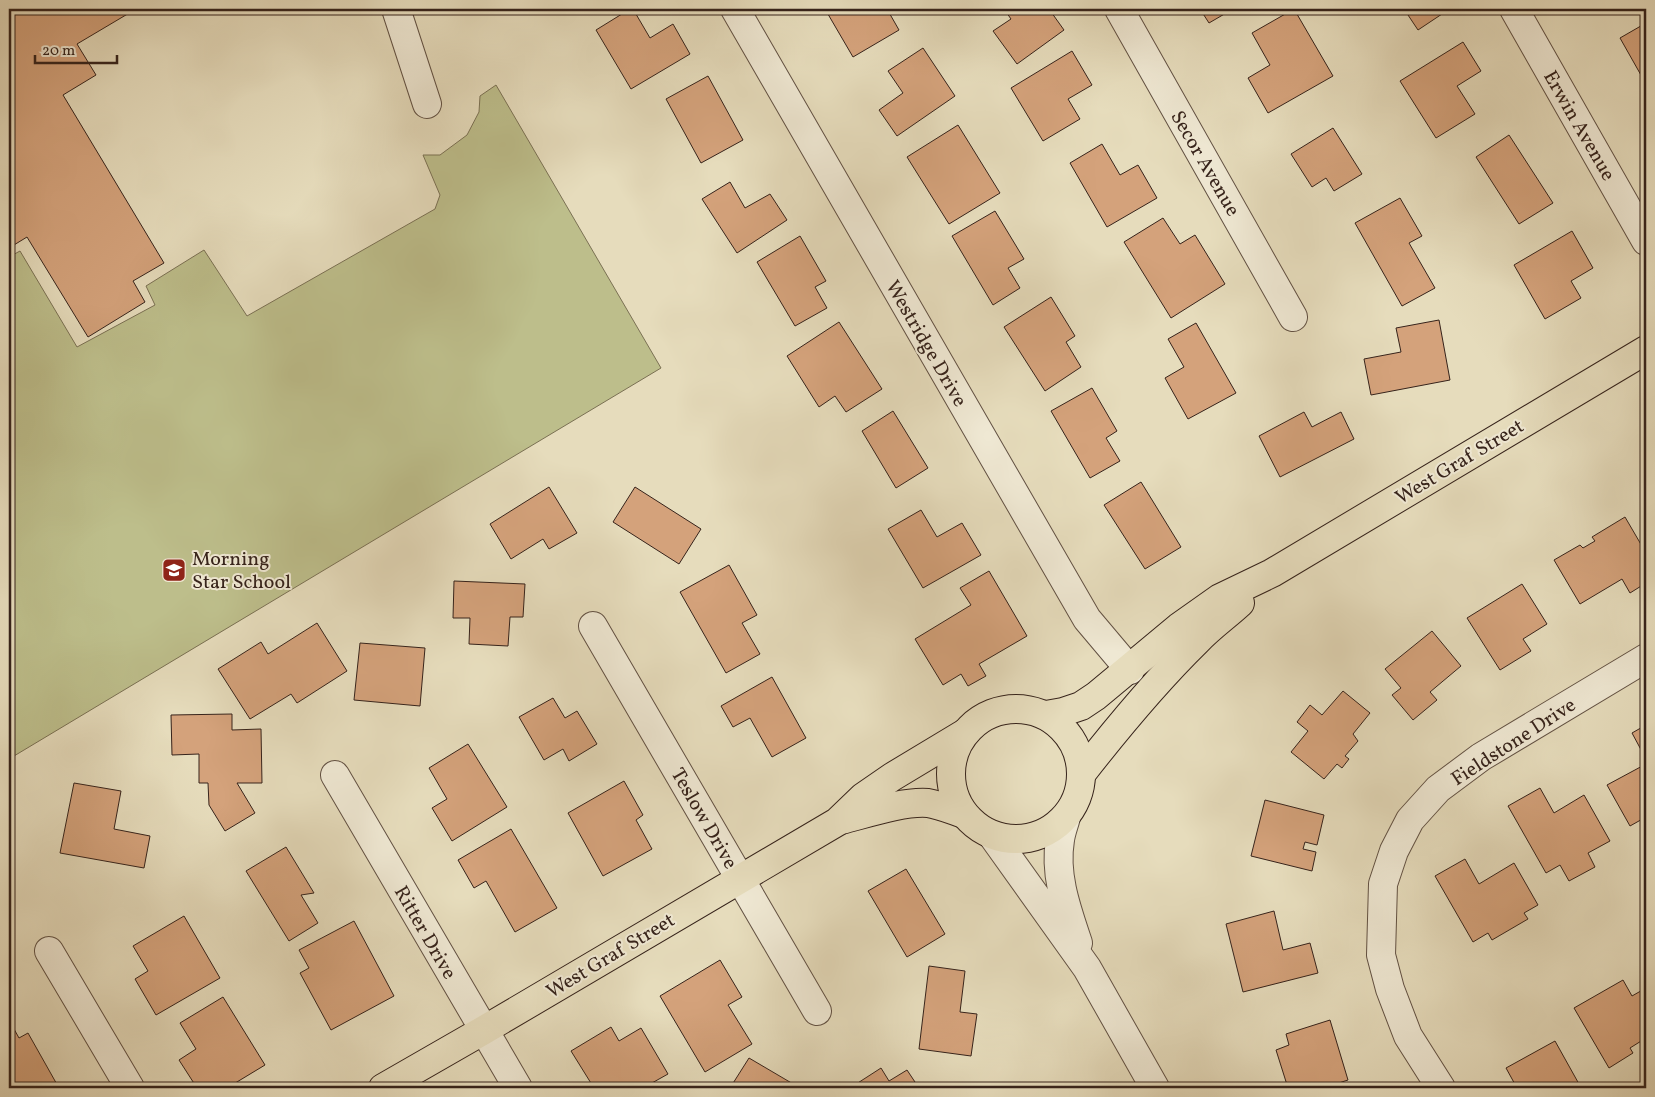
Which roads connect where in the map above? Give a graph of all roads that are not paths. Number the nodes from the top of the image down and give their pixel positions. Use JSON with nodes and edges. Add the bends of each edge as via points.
{"nodes":[{"id":1,"x":396,"y":9,"type":"edge"},
{"id":2,"x":735,"y":9,"type":"edge"},
{"id":3,"x":1119,"y":9,"type":"edge"},
{"id":4,"x":1514,"y":9,"type":"edge"},
{"id":5,"x":427,"y":104,"type":"dead end"},
{"id":6,"x":1646,"y":241,"type":"edge"},
{"id":7,"x":1293,"y":316,"type":"dead end"},
{"id":8,"x":1646,"y":350,"type":"edge"},
{"id":9,"x":1272,"y":573,"type":"junction"},
{"id":10,"x":593,"y":626,"type":"dead end"},
{"id":11,"x":1646,"y":658,"type":"edge"},
{"id":12,"x":1130,"y":670,"type":"junction"},
{"id":13,"x":1046,"y":715,"type":"junction"},
{"id":14,"x":965,"y":733,"type":"junction"},
{"id":15,"x":1082,"y":773,"type":"junction"},
{"id":16,"x":335,"y":775,"type":"dead end"},
{"id":17,"x":964,"y":814,"type":"junction"},
{"id":18,"x":1066,"y":817,"type":"junction"},
{"id":19,"x":837,"y":822,"type":"junction"},
{"id":20,"x":992,"y":835,"type":"junction"},
{"id":21,"x":740,"y":878,"type":"junction"},
{"id":22,"x":49,"y":951,"type":"dead end"},
{"id":23,"x":1087,"y":968,"type":"junction"},
{"id":24,"x":817,"y":1011,"type":"dead end"},
{"id":25,"x":484,"y":1030,"type":"junction"},
{"id":26,"x":130,"y":1088,"type":"edge"},
{"id":27,"x":383,"y":1088,"type":"edge"},
{"id":28,"x":518,"y":1088,"type":"edge"},
{"id":29,"x":1155,"y":1088,"type":"edge"},
{"id":30,"x":1441,"y":1088,"type":"edge"}],
"edges":[{"from":1,"to":5,"type":"street"},
{"from":2,"to":12,"type":"street","name":"Westridge Drive","via":[[1087,619]]},
{"from":3,"to":7,"type":"street","name":"Secor Avenue"},
{"from":4,"to":6,"type":"street","name":"Erwin Avenue"},
{"from":8,"to":9,"type":"main road","name":"West Graf Street"},
{"from":9,"to":12,"type":"main road","name":"West Graf Street","via":[[1220,598],[1179,627]]},
{"from":9,"to":15,"type":"main road","name":"West Graf Street","via":[[1198,639],[1152,687]]},
{"from":10,"to":21,"type":"street","name":"Teslow Drive"},
{"from":11,"to":30,"type":"street","name":"Fieldstone Drive","via":[[1482,757],[1438,789],[1410,820],[1394,851],[1383,884],[1381,955],[1390,990],[1408,1036]]},
{"from":12,"to":13,"type":"main road","name":"West Graf Street","via":[[1081,706]]},
{"from":13,"to":14,"type":"main road","via":[[1028,709],[1010,709],[993,713]]},
{"from":13,"to":15,"type":"main road","via":[[1072,739],[1080,755]]},
{"from":14,"to":17,"type":"main road","via":[[956,748],[951,782]]},
{"from":14,"to":19,"type":"main road","name":"West Graf Street","via":[[892,777]]},
{"from":15,"to":18,"type":"main road","via":[[1075,804]]},
{"from":16,"to":25,"type":"street","name":"Ritter Drive"},
{"from":17,"to":19,"type":"main road","name":"West Graf Street","via":[[926,803],[902,805]]},
{"from":17,"to":20,"type":"main road","via":[[977,827]]},
{"from":18,"to":20,"type":"main road","via":[[1054,828],[1024,839]]},
{"from":18,"to":23,"type":"street","via":[[1058,861],[1061,886]]},
{"from":19,"to":21,"type":"main road","name":"West Graf Street"},
{"from":20,"to":23,"type":"street"},
{"from":21,"to":24,"type":"street","name":"Teslow Drive"},
{"from":21,"to":25,"type":"main road","name":"West Graf Street"},
{"from":22,"to":26,"type":"street"},
{"from":23,"to":29,"type":"street"},
{"from":25,"to":27,"type":"main road","name":"West Graf Street"},
{"from":25,"to":28,"type":"street","name":"Ritter Drive"}]}
